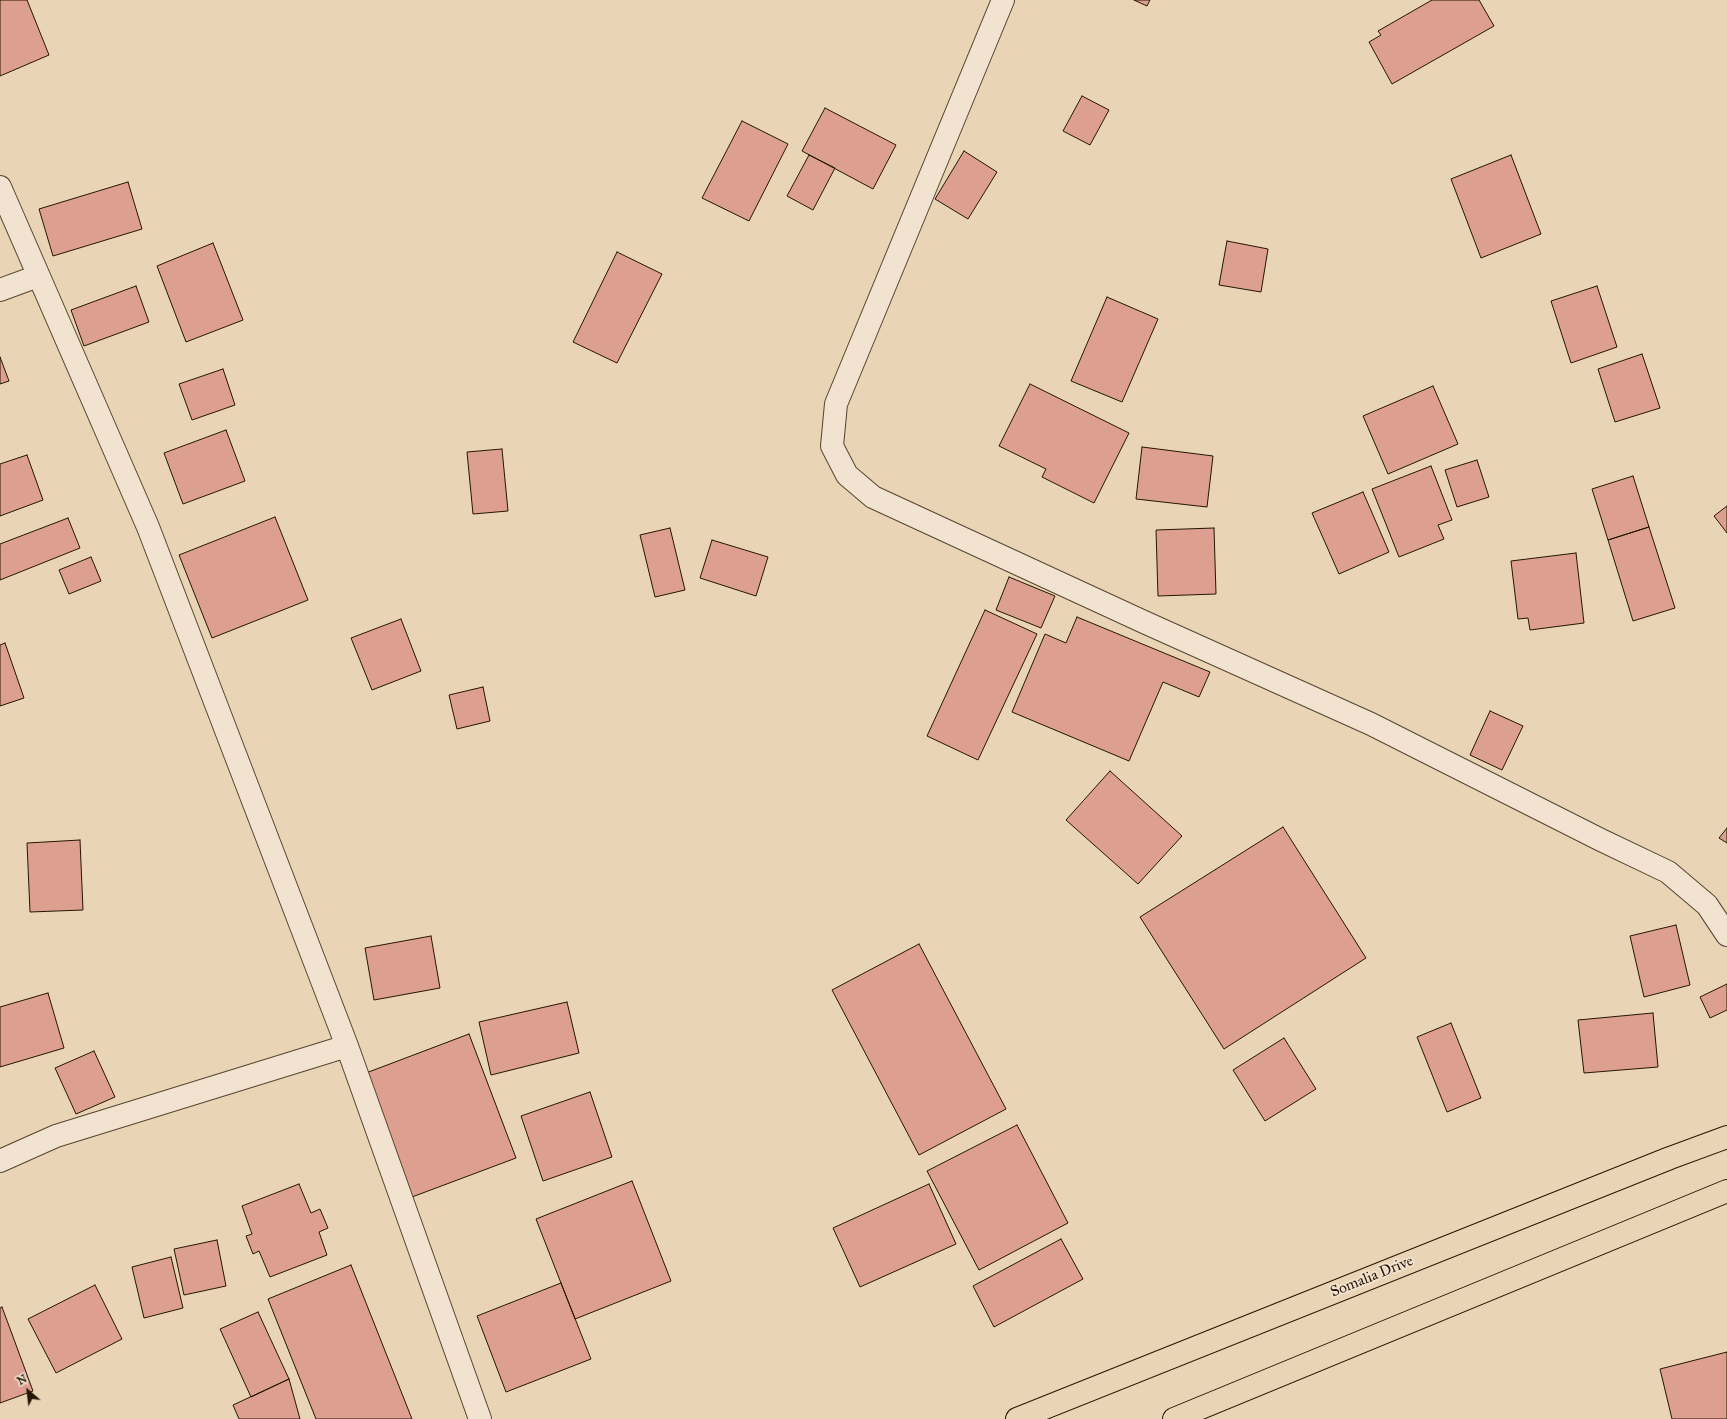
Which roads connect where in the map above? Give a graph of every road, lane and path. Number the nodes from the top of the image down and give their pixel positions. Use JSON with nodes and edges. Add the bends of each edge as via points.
{"nodes":[{"id":1,"x":1003,"y":0,"type":"edge"},
{"id":2,"x":0,"y":187,"type":"edge"},
{"id":3,"x":38,"y":276,"type":"junction"},
{"id":4,"x":0,"y":290,"type":"edge"},
{"id":5,"x":1727,"y":935,"type":"edge"},
{"id":6,"x":347,"y":1046,"type":"junction"},
{"id":7,"x":1727,"y":1137,"type":"edge"},
{"id":8,"x":0,"y":1161,"type":"edge"},
{"id":9,"x":1726,"y":1193,"type":"edge"},
{"id":10,"x":480,"y":1419,"type":"edge"},
{"id":11,"x":1017,"y":1419,"type":"edge"},
{"id":12,"x":1174,"y":1419,"type":"edge"}],
"edges":[{"from":1,"to":5,"type":"street","via":[[836,404],[832,446],[847,475],[873,497],[1371,724],[1668,872],[1707,905]]},
{"from":2,"to":3,"type":"street"},
{"from":3,"to":4,"type":"street"},
{"from":3,"to":6,"type":"street","via":[[148,527]]},
{"from":6,"to":8,"type":"street","via":[[56,1136]]},
{"from":6,"to":10,"type":"street"},
{"from":7,"to":11,"type":"main road","name":"Somalia Drive"},
{"from":9,"to":12,"type":"main road"}]}
